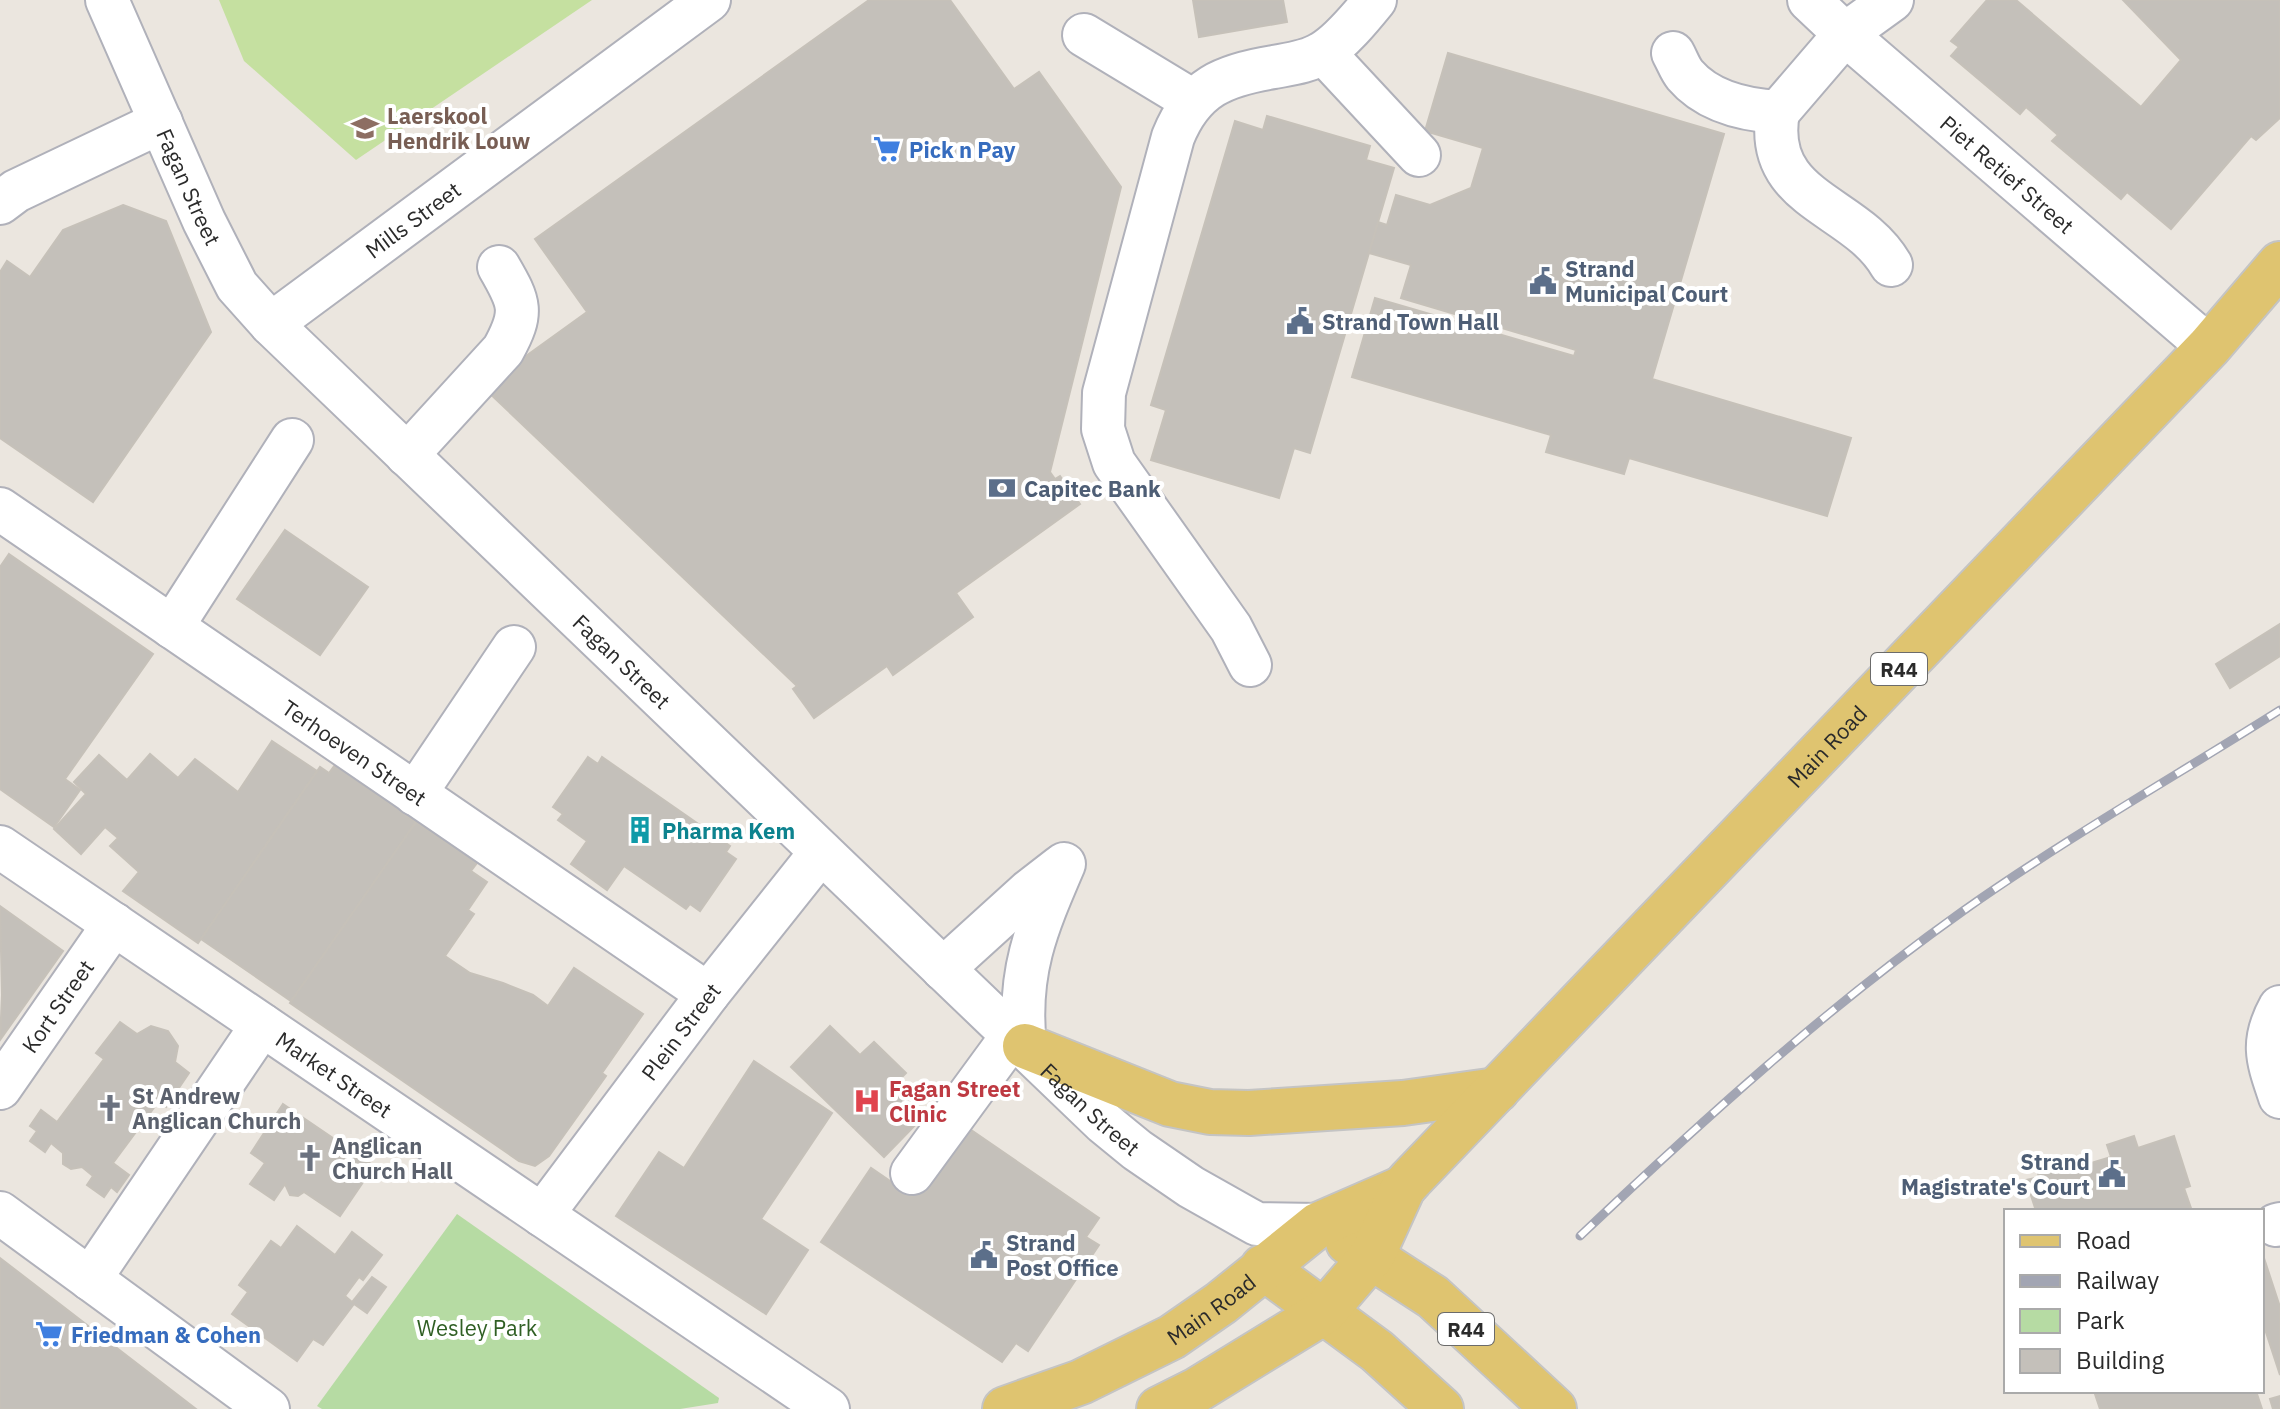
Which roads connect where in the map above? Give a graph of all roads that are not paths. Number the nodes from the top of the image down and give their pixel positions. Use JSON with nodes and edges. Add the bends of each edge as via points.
{"nodes":[{"id":1,"x":107,"y":0,"type":"edge"},
{"id":2,"x":709,"y":0,"type":"edge"},
{"id":3,"x":1375,"y":0,"type":"edge"},
{"id":4,"x":1809,"y":0,"type":"edge"},
{"id":5,"x":1892,"y":0,"type":"edge"},
{"id":6,"x":1845,"y":34,"type":"junction"},
{"id":7,"x":1084,"y":35,"type":"dead end"},
{"id":8,"x":1324,"y":53,"type":"junction"},
{"id":9,"x":1668,"y":67,"type":"dead end"},
{"id":10,"x":1193,"y":101,"type":"junction"},
{"id":11,"x":1778,"y":112,"type":"junction"},
{"id":12,"x":161,"y":122,"type":"junction"},
{"id":13,"x":1419,"y":155,"type":"dead end"},
{"id":14,"x":0,"y":203,"type":"edge"},
{"id":15,"x":2280,"y":264,"type":"edge"},
{"id":16,"x":1891,"y":265,"type":"dead end"},
{"id":17,"x":499,"y":267,"type":"dead end"},
{"id":18,"x":271,"y":324,"type":"junction"},
{"id":19,"x":2209,"y":347,"type":"junction"},
{"id":20,"x":292,"y":440,"type":"dead end"},
{"id":21,"x":407,"y":455,"type":"junction"},
{"id":22,"x":0,"y":509,"type":"edge"},
{"id":23,"x":172,"y":627,"type":"junction"},
{"id":24,"x":514,"y":647,"type":"dead end"},
{"id":25,"x":1250,"y":665,"type":"dead end"},
{"id":26,"x":415,"y":794,"type":"junction"},
{"id":27,"x":0,"y":847,"type":"edge"},
{"id":28,"x":821,"y":852,"type":"junction"},
{"id":29,"x":114,"y":924,"type":"junction"},
{"id":30,"x":943,"y":969,"type":"junction"},
{"id":31,"x":708,"y":994,"type":"junction"},
{"id":32,"x":2280,"y":1007,"type":"edge"},
{"id":33,"x":262,"y":1025,"type":"junction"},
{"id":34,"x":1019,"y":1040,"type":"junction"},
{"id":35,"x":0,"y":1088,"type":"edge"},
{"id":36,"x":1497,"y":1090,"type":"junction"},
{"id":37,"x":2280,"y":1097,"type":"edge"},
{"id":38,"x":912,"y":1173,"type":"dead end"},
{"id":39,"x":1403,"y":1188,"type":"junction"},
{"id":40,"x":0,"y":1213,"type":"edge"},
{"id":41,"x":542,"y":1215,"type":"junction"},
{"id":42,"x":1257,"y":1224,"type":"junction"},
{"id":43,"x":1318,"y":1225,"type":"junction"},
{"id":44,"x":1372,"y":1256,"type":"junction"},
{"id":45,"x":1263,"y":1267,"type":"junction"},
{"id":46,"x":90,"y":1279,"type":"junction"},
{"id":47,"x":1324,"y":1312,"type":"junction"},
{"id":48,"x":266,"y":1408,"type":"edge"},
{"id":49,"x":828,"y":1409,"type":"edge"},
{"id":50,"x":1005,"y":1409,"type":"edge"},
{"id":51,"x":1159,"y":1409,"type":"edge"},
{"id":52,"x":1441,"y":1409,"type":"edge"},
{"id":53,"x":1554,"y":1409,"type":"edge"}],
"edges":[{"from":1,"to":12,"type":"street","name":"Fagan Street"},
{"from":2,"to":18,"type":"street","name":"Mills Street"},
{"from":3,"to":8,"type":"street"},
{"from":4,"to":6,"type":"street","name":"Piet Retief Street"},
{"from":5,"to":6,"type":"street"},
{"from":6,"to":11,"type":"street"},
{"from":6,"to":19,"type":"street","name":"Piet Retief Street"},
{"from":7,"to":10,"type":"street"},
{"from":8,"to":10,"type":"street","via":[[1226,78]]},
{"from":8,"to":13,"type":"street"},
{"from":9,"to":11,"type":"street","via":[[1727,103]]},
{"from":10,"to":25,"type":"street","via":[[1173,137],[1104,393],[1103,429],[1114,463],[1231,628]]},
{"from":11,"to":16,"type":"street","via":[[1776,150],[1790,177],[1877,245]]},
{"from":12,"to":14,"type":"street"},
{"from":12,"to":18,"type":"street","name":"Fagan Street","via":[[237,286]]},
{"from":15,"to":19,"type":"main road","name":"Main Road","number":"R44"},
{"from":17,"to":21,"type":"street","via":[[516,296],[514,330],[503,350]]},
{"from":18,"to":21,"type":"street","name":"Fagan Street"},
{"from":19,"to":36,"type":"main road","name":"Main Road","number":"R44"},
{"from":20,"to":23,"type":"street"},
{"from":21,"to":28,"type":"street","name":"Fagan Street"},
{"from":22,"to":23,"type":"street","name":"Terhoeven Street"},
{"from":23,"to":26,"type":"street","name":"Terhoeven Street"},
{"from":24,"to":26,"type":"street"},
{"from":26,"to":31,"type":"street","name":"Terhoeven Street"},
{"from":27,"to":29,"type":"street","name":"Market Street"},
{"from":28,"to":30,"type":"street","name":"Fagan Street"},
{"from":28,"to":31,"type":"street","name":"Plein Street"},
{"from":29,"to":33,"type":"street","name":"Market Street"},
{"from":29,"to":35,"type":"street","name":"Kort Street"},
{"from":30,"to":34,"type":"street","name":"Fagan Street"},
{"from":30,"to":34,"type":"street","via":[[1064,864],[1026,965]]},
{"from":31,"to":41,"type":"street","name":"Plein Street"},
{"from":32,"to":37,"type":"street","via":[[2265,1047]]},
{"from":33,"to":41,"type":"street","name":"Market Street"},
{"from":33,"to":46,"type":"street"},
{"from":34,"to":36,"type":"main road","via":[[1170,1104],[1210,1112],[1403,1103]]},
{"from":34,"to":38,"type":"street"},
{"from":34,"to":42,"type":"street","name":"Fagan Street","via":[[1137,1150]]},
{"from":36,"to":39,"type":"main road","name":"Main Road","number":"R44"},
{"from":39,"to":43,"type":"main road","name":"Main Road","number":"R44"},
{"from":39,"to":44,"type":"main road","name":"Main Road","number":"R44"},
{"from":40,"to":46,"type":"street"},
{"from":41,"to":49,"type":"street","name":"Market Street"},
{"from":42,"to":43,"type":"street","name":"Fagan Street"},
{"from":42,"to":45,"type":"street"},
{"from":43,"to":44,"type":"main road","number":"R44"},
{"from":43,"to":45,"type":"main road","name":"Main Road","number":"R44"},
{"from":44,"to":47,"type":"main road","name":"Main Road","number":"R44"},
{"from":44,"to":53,"type":"main road","number":"R44","via":[[1433,1297]]},
{"from":45,"to":47,"type":"main road"},
{"from":45,"to":50,"type":"main road","name":"Main Road","via":[[1172,1337],[1081,1382]]},
{"from":46,"to":48,"type":"street"},
{"from":47,"to":51,"type":"main road","name":"Main Road"},
{"from":47,"to":52,"type":"main road"}]}
